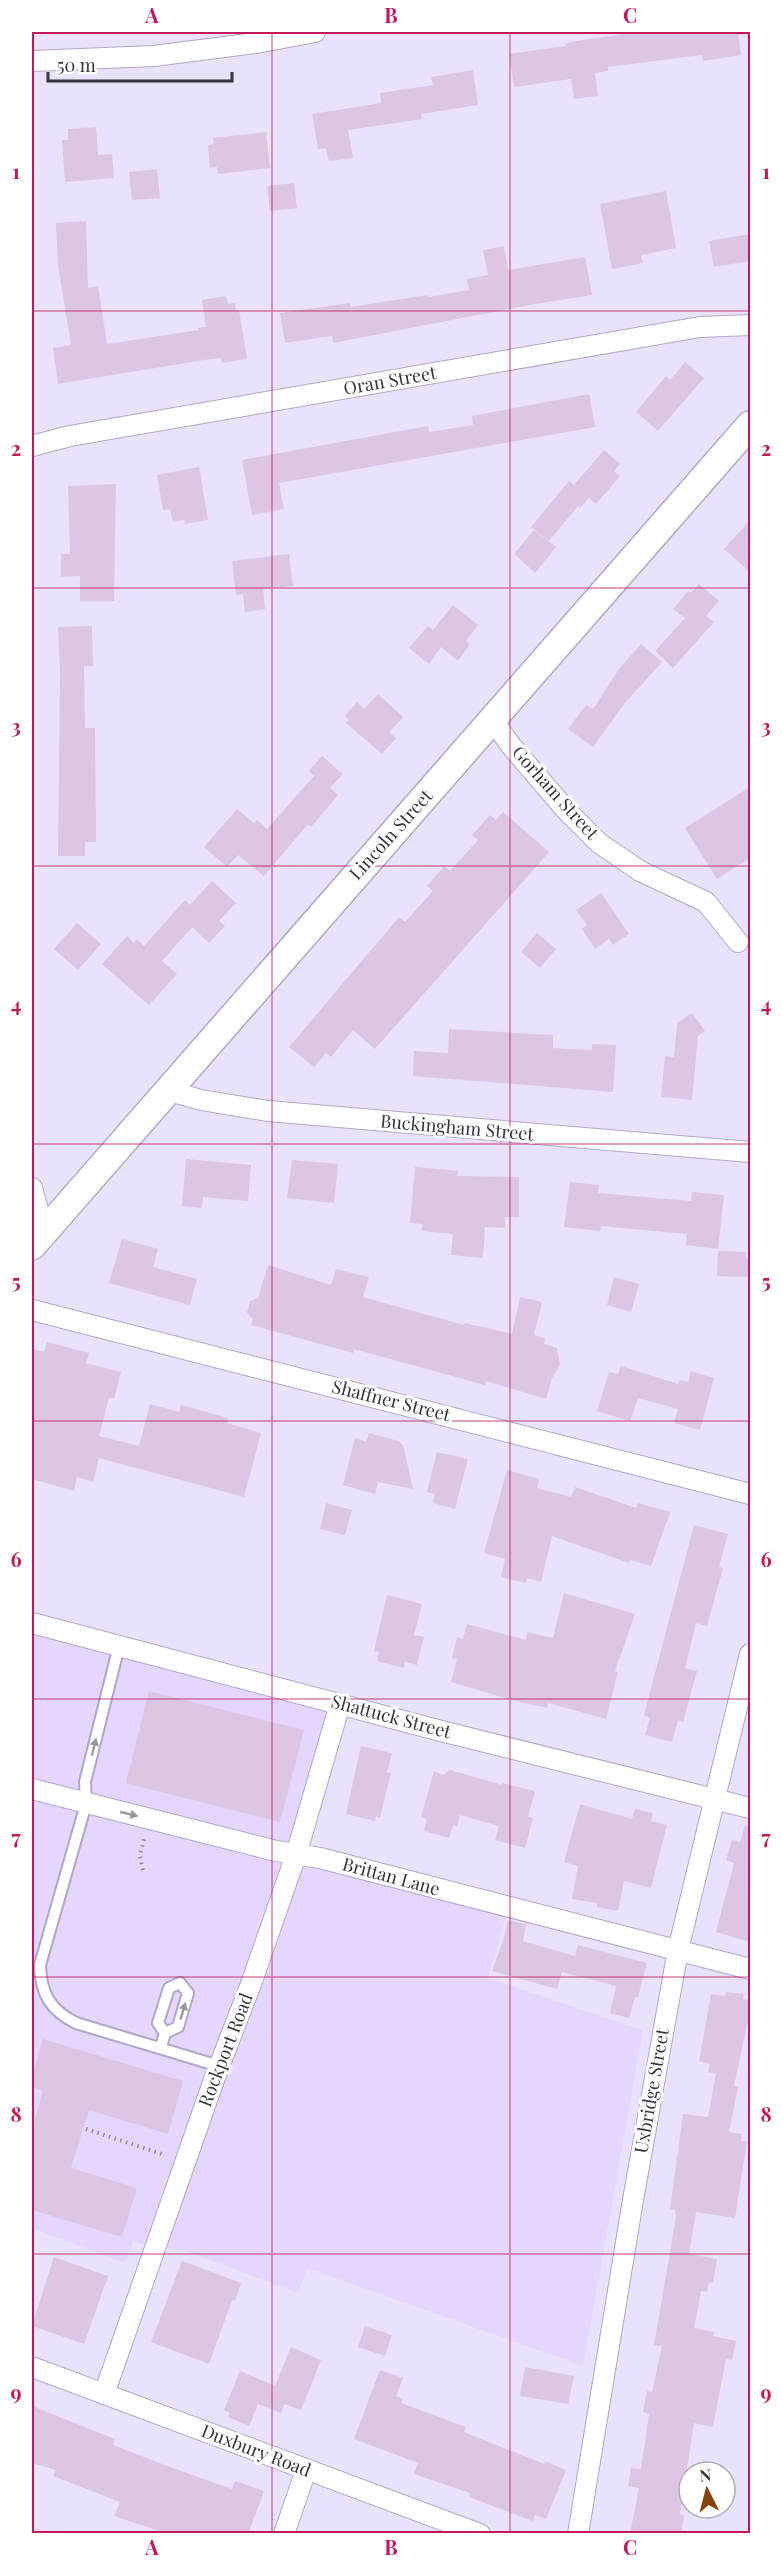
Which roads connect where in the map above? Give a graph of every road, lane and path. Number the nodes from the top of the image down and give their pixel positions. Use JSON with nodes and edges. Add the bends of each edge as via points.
{"nodes":[{"id":1,"x":315,"y":32,"type":"edge"},
{"id":2,"x":32,"y":61,"type":"edge"},
{"id":3,"x":750,"y":325,"type":"edge"},
{"id":4,"x":750,"y":425,"type":"edge"},
{"id":5,"x":32,"y":446,"type":"edge"},
{"id":6,"x":492,"y":719,"type":"junction"},
{"id":7,"x":738,"y":942,"type":"dead end"},
{"id":8,"x":166,"y":1090,"type":"junction"},
{"id":9,"x":750,"y":1152,"type":"edge"},
{"id":10,"x":32,"y":1188,"type":"edge"},
{"id":11,"x":38,"y":1239,"type":"edge"},
{"id":12,"x":32,"y":1310,"type":"edge"},
{"id":13,"x":750,"y":1494,"type":"edge"},
{"id":14,"x":32,"y":1623,"type":"edge"},
{"id":15,"x":119,"y":1646,"type":"junction"},
{"id":16,"x":750,"y":1654,"type":"edge"},
{"id":17,"x":340,"y":1704,"type":"junction"},
{"id":18,"x":32,"y":1789,"type":"edge"},
{"id":19,"x":715,"y":1798,"type":"junction"},
{"id":20,"x":86,"y":1804,"type":"junction"},
{"id":21,"x":750,"y":1808,"type":"edge"},
{"id":22,"x":145,"y":1837,"type":"dead end"},
{"id":23,"x":296,"y":1855,"type":"junction"},
{"id":24,"x":142,"y":1870,"type":"dead end"},
{"id":25,"x":678,"y":1950,"type":"junction"},
{"id":26,"x":750,"y":1969,"type":"edge"},
{"id":27,"x":165,"y":2033,"type":"dead end"},
{"id":28,"x":161,"y":2047,"type":"junction"},
{"id":29,"x":219,"y":2066,"type":"junction"},
{"id":30,"x":86,"y":2129,"type":"dead end"},
{"id":31,"x":168,"y":2156,"type":"dead end"},
{"id":32,"x":32,"y":2367,"type":"edge"},
{"id":33,"x":104,"y":2394,"type":"junction"},
{"id":34,"x":306,"y":2470,"type":"junction"},
{"id":35,"x":284,"y":2534,"type":"edge"},
{"id":36,"x":480,"y":2534,"type":"edge"},
{"id":37,"x":578,"y":2534,"type":"edge"}],
"edges":[{"from":1,"to":2,"type":"street","via":[[154,56]]},
{"from":3,"to":5,"type":"street","name":"Oran Street","via":[[700,327],[70,436]]},
{"from":4,"to":6,"type":"main road","name":"Lincoln Street"},
{"from":6,"to":7,"type":"street","name":"Gorham Street","via":[[566,810],[599,843],[640,871],[706,902]]},
{"from":6,"to":8,"type":"main road","name":"Lincoln Street"},
{"from":8,"to":9,"type":"street","name":"Buckingham Street","via":[[268,1111]]},
{"from":8,"to":11,"type":"main road","name":"Lincoln Street"},
{"from":10,"to":11,"type":"street"},
{"from":12,"to":13,"type":"street","name":"Shaffner Street"},
{"from":14,"to":15,"type":"street","name":"Shattuck Street"},
{"from":15,"to":17,"type":"street","name":"Shattuck Street"},
{"from":20,"to":15,"type":"lane","one_way":true,"via":[[85,1782]]},
{"from":16,"to":19,"type":"street","name":"Uxbridge Street"},
{"from":17,"to":19,"type":"street","name":"Shattuck Street"},
{"from":17,"to":23,"type":"street","name":"Rockport Road"},
{"from":18,"to":20,"type":"street","name":"Brittan Lane"},
{"from":19,"to":21,"type":"street","name":"Shattuck Street"},
{"from":19,"to":25,"type":"street","name":"Uxbridge Street"},
{"from":20,"to":23,"type":"street","name":"Brittan Lane","one_way":true},
{"from":20,"to":28,"type":"lane","via":[[40,1965],[40,1981],[52,2007],[63,2016]]},
{"from":22,"to":24,"type":"path","via":[[140,1856]]},
{"from":23,"to":25,"type":"street","name":"Brittan Lane"},
{"from":23,"to":29,"type":"street","name":"Rockport Road"},
{"from":25,"to":26,"type":"street","name":"Brittan Lane"},
{"from":25,"to":37,"type":"street","name":"Uxbridge Street"},
{"from":28,"to":27,"type":"lane","one_way":true},
{"from":28,"to":29,"type":"lane"},
{"from":29,"to":33,"type":"street","name":"Rockport Road"},
{"from":30,"to":31,"type":"path"},
{"from":32,"to":33,"type":"street","name":"Duxbury Road"},
{"from":33,"to":34,"type":"street","name":"Duxbury Road"},
{"from":34,"to":35,"type":"street"},
{"from":34,"to":36,"type":"street","name":"Duxbury Road"}]}
